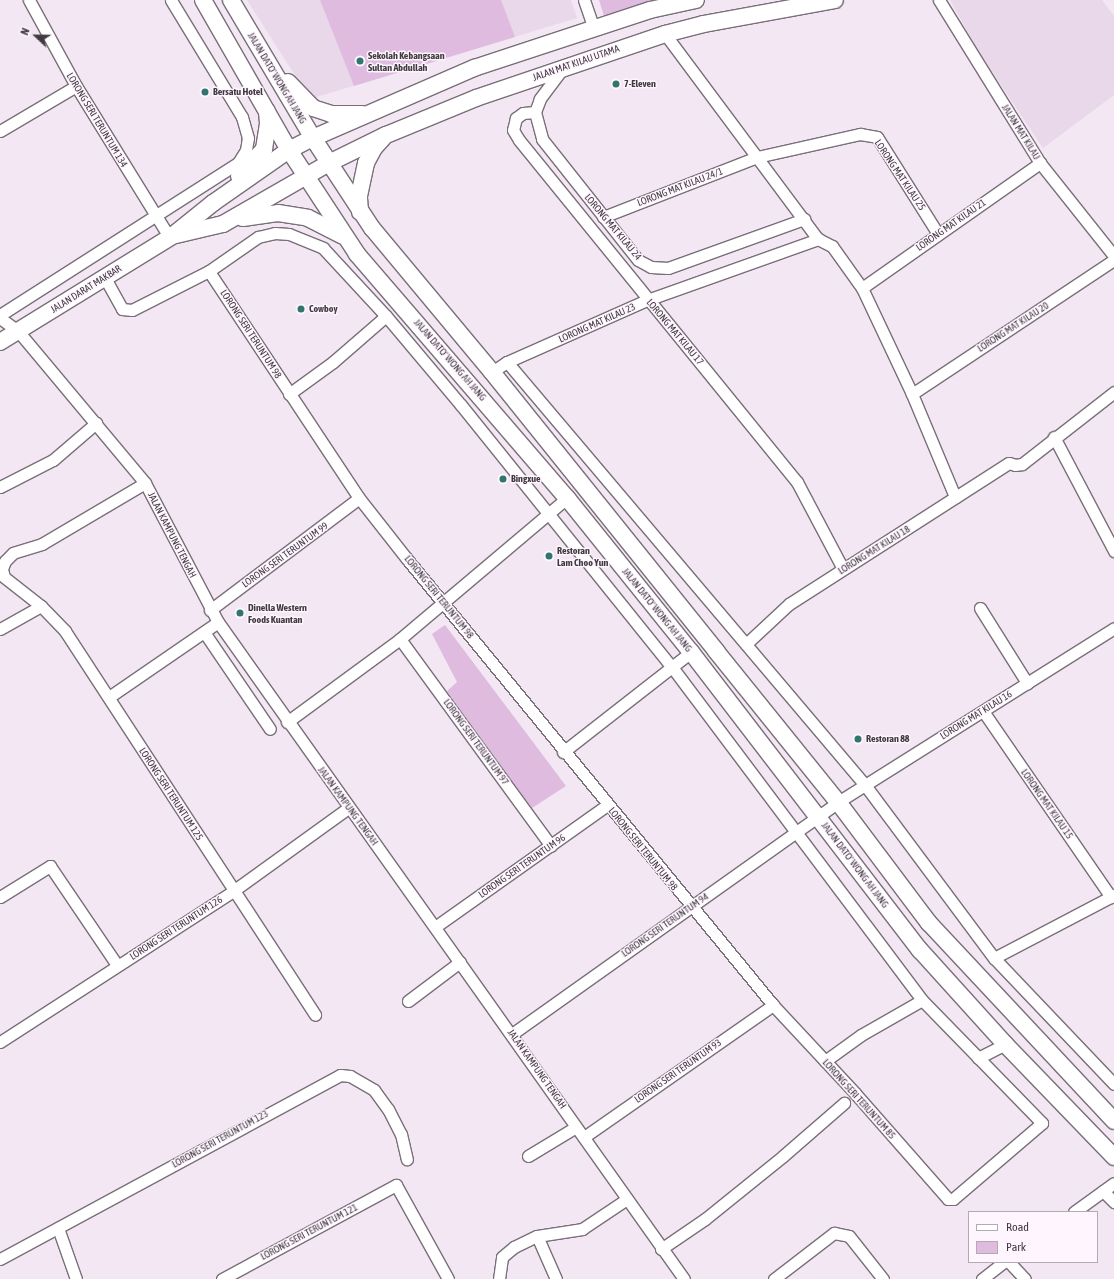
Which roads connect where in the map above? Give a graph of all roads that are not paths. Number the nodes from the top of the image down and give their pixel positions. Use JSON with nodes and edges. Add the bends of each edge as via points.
{"nodes":[{"id":1,"x":29,"y":0,"type":"edge"},
{"id":2,"x":171,"y":0,"type":"edge"},
{"id":3,"x":203,"y":0,"type":"edge"},
{"id":4,"x":231,"y":0,"type":"edge"},
{"id":5,"x":584,"y":0,"type":"edge"},
{"id":6,"x":696,"y":0,"type":"edge"},
{"id":7,"x":835,"y":0,"type":"edge"},
{"id":8,"x":939,"y":0,"type":"edge"},
{"id":9,"x":594,"y":29,"type":"junction"},
{"id":10,"x":665,"y":34,"type":"junction"},
{"id":11,"x":260,"y":49,"type":"junction"},
{"id":12,"x":562,"y":68,"type":"junction"},
{"id":13,"x":467,"y":71,"type":"junction"},
{"id":14,"x":76,"y":86,"type":"junction"},
{"id":15,"x":476,"y":98,"type":"junction"},
{"id":16,"x":267,"y":109,"type":"junction"},
{"id":17,"x":535,"y":112,"type":"junction"},
{"id":18,"x":373,"y":113,"type":"junction"},
{"id":19,"x":0,"y":131,"type":"edge"},
{"id":20,"x":386,"y":135,"type":"junction"},
{"id":21,"x":313,"y":138,"type":"junction"},
{"id":22,"x":289,"y":150,"type":"junction"},
{"id":23,"x":757,"y":157,"type":"junction"},
{"id":24,"x":1040,"y":162,"type":"junction"},
{"id":25,"x":329,"y":163,"type":"junction"},
{"id":26,"x":305,"y":176,"type":"junction"},
{"id":27,"x":213,"y":203,"type":"junction"},
{"id":28,"x":360,"y":212,"type":"junction"},
{"id":29,"x":155,"y":215,"type":"junction"},
{"id":30,"x":603,"y":217,"type":"junction"},
{"id":31,"x":804,"y":220,"type":"junction"},
{"id":32,"x":223,"y":224,"type":"junction"},
{"id":33,"x":938,"y":234,"type":"junction"},
{"id":34,"x":342,"y":235,"type":"junction"},
{"id":35,"x":171,"y":237,"type":"junction"},
{"id":36,"x":818,"y":239,"type":"junction"},
{"id":37,"x":1114,"y":256,"type":"edge"},
{"id":38,"x":1114,"y":260,"type":"edge"},
{"id":39,"x":209,"y":271,"type":"junction"},
{"id":40,"x":105,"y":278,"type":"junction"},
{"id":41,"x":862,"y":288,"type":"junction"},
{"id":42,"x":647,"y":300,"type":"junction"},
{"id":43,"x":386,"y":316,"type":"junction"},
{"id":44,"x":0,"y":317,"type":"edge"},
{"id":45,"x":18,"y":332,"type":"junction"},
{"id":46,"x":0,"y":342,"type":"edge"},
{"id":47,"x":507,"y":362,"type":"junction"},
{"id":48,"x":492,"y":372,"type":"junction"},
{"id":49,"x":476,"y":391,"type":"junction"},
{"id":50,"x":1114,"y":392,"type":"edge"},
{"id":51,"x":289,"y":394,"type":"junction"},
{"id":52,"x":912,"y":394,"type":"junction"},
{"id":53,"x":461,"y":405,"type":"junction"},
{"id":54,"x":96,"y":423,"type":"junction"},
{"id":55,"x":1054,"y":437,"type":"junction"},
{"id":56,"x":145,"y":483,"type":"junction"},
{"id":57,"x":0,"y":487,"type":"edge"},
{"id":58,"x":955,"y":497,"type":"junction"},
{"id":59,"x":359,"y":498,"type":"junction"},
{"id":60,"x":567,"y":498,"type":"junction"},
{"id":61,"x":548,"y":515,"type":"junction"},
{"id":62,"x":1114,"y":551,"type":"edge"},
{"id":63,"x":2,"y":562,"type":"edge"},
{"id":64,"x":843,"y":569,"type":"junction"},
{"id":65,"x":443,"y":604,"type":"junction"},
{"id":66,"x":41,"y":606,"type":"junction"},
{"id":67,"x":980,"y":608,"type":"dead end"},
{"id":68,"x":210,"y":610,"type":"junction"},
{"id":69,"x":218,"y":622,"type":"junction"},
{"id":70,"x":1114,"y":628,"type":"edge"},
{"id":71,"x":0,"y":629,"type":"edge"},
{"id":72,"x":204,"y":632,"type":"junction"},
{"id":73,"x":400,"y":639,"type":"junction"},
{"id":74,"x":746,"y":644,"type":"junction"},
{"id":75,"x":690,"y":652,"type":"junction"},
{"id":76,"x":672,"y":666,"type":"junction"},
{"id":77,"x":1027,"y":683,"type":"junction"},
{"id":78,"x":109,"y":697,"type":"junction"},
{"id":79,"x":983,"y":711,"type":"junction"},
{"id":80,"x":287,"y":722,"type":"junction"},
{"id":81,"x":270,"y":729,"type":"dead end"},
{"id":82,"x":563,"y":752,"type":"junction"},
{"id":83,"x":865,"y":785,"type":"junction"},
{"id":84,"x":838,"y":802,"type":"junction"},
{"id":85,"x":607,"y":805,"type":"junction"},
{"id":86,"x":348,"y":808,"type":"junction"},
{"id":87,"x":818,"y":816,"type":"junction"},
{"id":88,"x":797,"y":831,"type":"junction"},
{"id":89,"x":551,"y":846,"type":"junction"},
{"id":90,"x":233,"y":891,"type":"junction"},
{"id":91,"x":1112,"y":896,"type":"edge"},
{"id":92,"x":0,"y":897,"type":"edge"},
{"id":93,"x":691,"y":907,"type":"junction"},
{"id":94,"x":435,"y":927,"type":"junction"},
{"id":95,"x":994,"y":958,"type":"junction"},
{"id":96,"x":460,"y":962,"type":"junction"},
{"id":97,"x":117,"y":965,"type":"junction"},
{"id":98,"x":922,"y":1000,"type":"junction"},
{"id":99,"x":408,"y":1001,"type":"dead end"},
{"id":100,"x":772,"y":1005,"type":"junction"},
{"id":101,"x":315,"y":1015,"type":"dead end"},
{"id":102,"x":512,"y":1034,"type":"junction"},
{"id":103,"x":0,"y":1042,"type":"edge"},
{"id":104,"x":1005,"y":1044,"type":"junction"},
{"id":105,"x":978,"y":1058,"type":"junction"},
{"id":106,"x":825,"y":1061,"type":"junction"},
{"id":107,"x":1114,"y":1084,"type":"edge"},
{"id":108,"x":844,"y":1103,"type":"dead end"},
{"id":109,"x":1114,"y":1121,"type":"edge"},
{"id":110,"x":576,"y":1126,"type":"junction"},
{"id":111,"x":584,"y":1137,"type":"junction"},
{"id":112,"x":528,"y":1156,"type":"dead end"},
{"id":113,"x":1114,"y":1157,"type":"edge"},
{"id":114,"x":408,"y":1159,"type":"dead end"},
{"id":115,"x":1114,"y":1183,"type":"edge"},
{"id":116,"x":1103,"y":1191,"type":"junction"},
{"id":117,"x":627,"y":1199,"type":"junction"},
{"id":118,"x":1114,"y":1202,"type":"edge"},
{"id":119,"x":1075,"y":1211,"type":"edge"},
{"id":120,"x":58,"y":1228,"type":"junction"},
{"id":121,"x":537,"y":1236,"type":"junction"},
{"id":122,"x":661,"y":1249,"type":"junction"},
{"id":123,"x":0,"y":1259,"type":"edge"},
{"id":124,"x":1003,"y":1263,"type":"edge"},
{"id":125,"x":1010,"y":1263,"type":"edge"},
{"id":126,"x":76,"y":1279,"type":"edge"},
{"id":127,"x":222,"y":1279,"type":"edge"},
{"id":128,"x":448,"y":1279,"type":"edge"},
{"id":129,"x":499,"y":1279,"type":"edge"},
{"id":130,"x":556,"y":1279,"type":"edge"},
{"id":131,"x":684,"y":1279,"type":"edge"},
{"id":132,"x":774,"y":1279,"type":"edge"},
{"id":133,"x":883,"y":1279,"type":"edge"},
{"id":134,"x":982,"y":1279,"type":"edge"},
{"id":135,"x":1025,"y":1279,"type":"edge"}],
"edges":[{"from":1,"to":14,"type":"street","name":"LORONG SERI TERUNTUM 134"},
{"from":2,"to":29,"type":"street","via":[[242,117],[248,138],[246,150],[238,163]]},
{"from":3,"to":16,"type":"main road","name":"JALAN DATO' WONG AH JANG"},
{"from":4,"to":11,"type":"main road","name":"JALAN DATO' WONG AH JANG"},
{"from":5,"to":9,"type":"street"},
{"from":6,"to":9,"type":"main road","via":[[650,10]]},
{"from":7,"to":10,"type":"main road","name":"JALAN MAT KILAU UTAMA","via":[[704,24]]},
{"from":8,"to":24,"type":"street","name":"JALAN MAT KILAU"},
{"from":9,"to":13,"type":"main road"},
{"from":10,"to":12,"type":"main road","name":"JALAN MAT KILAU UTAMA"},
{"from":10,"to":23,"type":"street"},
{"from":11,"to":18,"type":"main road","via":[[314,108],[331,114]]},
{"from":11,"to":21,"type":"main road","name":"JALAN DATO' WONG AH JANG"},
{"from":12,"to":15,"type":"main road","name":"JALAN MAT KILAU UTAMA"},
{"from":12,"to":17,"type":"street","via":[[540,99]]},
{"from":13,"to":15,"type":"main road","via":[[434,93],[433,101]]},
{"from":13,"to":18,"type":"main road"},
{"from":14,"to":19,"type":"street"},
{"from":14,"to":29,"type":"street","name":"LORONG SERI TERUNTUM 134"},
{"from":15,"to":20,"type":"main road","name":"JALAN MAT KILAU UTAMA"},
{"from":16,"to":22,"type":"main road","name":"JALAN DATO' WONG AH JANG"},
{"from":16,"to":27,"type":"main road","via":[[268,123],[264,149]]},
{"from":17,"to":30,"type":"street","name":"LORONG MAT KILAU 24","via":[[542,139]]},
{"from":17,"to":42,"type":"street","name":"LORONG MAT KILAU 17","via":[[524,113],[516,118],[513,130]]},
{"from":18,"to":21,"type":"main road"},
{"from":20,"to":25,"type":"main road","name":"JALAN MAT KILAU UTAMA"},
{"from":20,"to":28,"type":"main road","via":[[374,148],[366,163],[361,185]]},
{"from":21,"to":22,"type":"main road","name":"JALAN DARAT MAKBAR"},
{"from":21,"to":25,"type":"main road","name":"JALAN DATO' WONG AH JANG"},
{"from":22,"to":26,"type":"main road","name":"JALAN DATO' WONG AH JANG"},
{"from":22,"to":27,"type":"main road","name":"JALAN DARAT MAKBAR"},
{"from":23,"to":30,"type":"street","name":"LORONG MAT KILAU 24/1"},
{"from":23,"to":31,"type":"street"},
{"from":23,"to":33,"type":"street","name":"LORONG MAT KILAU 25","via":[[860,134],[877,137]]},
{"from":24,"to":33,"type":"street","name":"LORONG MAT KILAU 21"},
{"from":24,"to":37,"type":"street","name":"JALAN MAT KILAU"},
{"from":25,"to":26,"type":"main road","name":"JALAN MAT KILAU UTAMA"},
{"from":25,"to":28,"type":"main road","name":"JALAN DATO' WONG AH JANG"},
{"from":26,"to":32,"type":"main road","name":"JALAN DARAT MAKBAR"},
{"from":26,"to":34,"type":"main road","name":"JALAN DATO' WONG AH JANG"},
{"from":27,"to":35,"type":"main road","name":"JALAN DARAT MAKBAR"},
{"from":28,"to":48,"type":"main road","name":"JALAN DATO' WONG AH JANG"},
{"from":29,"to":35,"type":"street","name":"LORONG SERI TERUNTUM 134"},
{"from":29,"to":44,"type":"street"},
{"from":30,"to":31,"type":"street","name":"LORONG MAT KILAU 24","via":[[638,260],[651,267],[668,268]]},
{"from":31,"to":36,"type":"street"},
{"from":32,"to":34,"type":"main road","via":[[259,214],[278,213],[308,218]]},
{"from":32,"to":35,"type":"main road","name":"JALAN DARAT MAKBAR"},
{"from":33,"to":41,"type":"street","name":"LORONG MAT KILAU 21"},
{"from":34,"to":49,"type":"main road","name":"JALAN DATO' WONG AH JANG"},
{"from":35,"to":40,"type":"main road","name":"JALAN DARAT MAKBAR"},
{"from":36,"to":41,"type":"street","via":[[832,246]]},
{"from":36,"to":42,"type":"street","name":"LORONG MAT KILAU 23"},
{"from":38,"to":52,"type":"street","name":"LORONG MAT KILAU 20"},
{"from":39,"to":40,"type":"street","via":[[132,310],[122,309]]},
{"from":39,"to":43,"type":"street","via":[[258,237],[276,233],[296,236],[323,248]]},
{"from":39,"to":51,"type":"street","name":"LORONG SERI TERUNTUM 98","via":[[248,326]]},
{"from":40,"to":45,"type":"main road","name":"JALAN DARAT MAKBAR"},
{"from":41,"to":52,"type":"street"},
{"from":42,"to":47,"type":"street","name":"LORONG MAT KILAU 23"},
{"from":42,"to":64,"type":"street","name":"LORONG MAT KILAU 17","via":[[797,482]]},
{"from":43,"to":51,"type":"street","via":[[333,362]]},
{"from":43,"to":53,"type":"street"},
{"from":44,"to":45,"type":"street","name":"JALAN KAMPUNG TENGAH"},
{"from":45,"to":46,"type":"main road","name":"JALAN DARAT MAKBAR"},
{"from":45,"to":54,"type":"street","name":"JALAN KAMPUNG TENGAH"},
{"from":47,"to":48,"type":"street","name":"LORONG MAT KILAU 23"},
{"from":47,"to":74,"type":"street"},
{"from":48,"to":84,"type":"main road","name":"JALAN DATO' WONG AH JANG"},
{"from":49,"to":53,"type":"street"},
{"from":49,"to":60,"type":"main road","name":"JALAN DATO' WONG AH JANG"},
{"from":50,"to":55,"type":"street"},
{"from":51,"to":59,"type":"street","name":"LORONG SERI TERUNTUM 98"},
{"from":52,"to":58,"type":"street"},
{"from":53,"to":61,"type":"street"},
{"from":54,"to":56,"type":"street","name":"JALAN KAMPUNG TENGAH"},
{"from":54,"to":57,"type":"street","via":[[53,460]]},
{"from":55,"to":58,"type":"street","name":"LORONG MAT KILAU 18","via":[[1022,464],[1015,466],[1009,463]]},
{"from":55,"to":62,"type":"street"},
{"from":56,"to":63,"type":"street","via":[[42,544],[13,553]]},
{"from":56,"to":68,"type":"street","name":"JALAN KAMPUNG TENGAH"},
{"from":58,"to":64,"type":"street","name":"LORONG MAT KILAU 18"},
{"from":59,"to":65,"type":"street","name":"LORONG SERI TERUNTUM 98"},
{"from":59,"to":68,"type":"street","name":"LORONG SERI TERUNTUM 99"},
{"from":60,"to":61,"type":"street"},
{"from":60,"to":75,"type":"main road","name":"JALAN DATO' WONG AH JANG"},
{"from":61,"to":65,"type":"street"},
{"from":61,"to":76,"type":"street"},
{"from":63,"to":66,"type":"street","name":"LORONG SERI TERUNTUM 125","via":[[4,577]]},
{"from":64,"to":74,"type":"street","name":"LORONG MAT KILAU 18","via":[[789,604]]},
{"from":65,"to":73,"type":"street"},
{"from":65,"to":82,"type":"street","name":"LORONG SERI TERUNTUM 98"},
{"from":66,"to":71,"type":"street"},
{"from":66,"to":78,"type":"street","name":"LORONG SERI TERUNTUM 125","via":[[65,631]]},
{"from":67,"to":77,"type":"street"},
{"from":68,"to":69,"type":"street","name":"JALAN KAMPUNG TENGAH"},
{"from":69,"to":72,"type":"street"},
{"from":69,"to":80,"type":"street","name":"JALAN KAMPUNG TENGAH"},
{"from":70,"to":77,"type":"street","name":"LORONG MAT KILAU 16"},
{"from":72,"to":78,"type":"street"},
{"from":72,"to":81,"type":"street"},
{"from":73,"to":80,"type":"street"},
{"from":73,"to":89,"type":"street","name":"LORONG SERI TERUNTUM 97"},
{"from":74,"to":83,"type":"street"},
{"from":75,"to":76,"type":"street"},
{"from":75,"to":87,"type":"main road","name":"JALAN DATO' WONG AH JANG"},
{"from":76,"to":82,"type":"street"},
{"from":76,"to":88,"type":"street"},
{"from":77,"to":79,"type":"street","name":"LORONG MAT KILAU 16"},
{"from":78,"to":90,"type":"street","name":"LORONG SERI TERUNTUM 125"},
{"from":79,"to":83,"type":"street","name":"LORONG MAT KILAU 16"},
{"from":79,"to":91,"type":"street","name":"LORONG MAT KILAU 15"},
{"from":80,"to":86,"type":"street","name":"JALAN KAMPUNG TENGAH"},
{"from":82,"to":85,"type":"street","name":"LORONG SERI TERUNTUM 98"},
{"from":83,"to":84,"type":"street","name":"LORONG MAT KILAU 16"},
{"from":83,"to":95,"type":"street"},
{"from":84,"to":87,"type":"street","name":"LORONG MAT KILAU 16"},
{"from":84,"to":109,"type":"main road","name":"JALAN DATO' WONG AH JANG","via":[[929,923]]},
{"from":85,"to":89,"type":"street","name":"LORONG SERI TERUNTUM 96"},
{"from":85,"to":93,"type":"street","name":"LORONG SERI TERUNTUM 98"},
{"from":86,"to":90,"type":"street","name":"LORONG SERI TERUNTUM 126"},
{"from":86,"to":94,"type":"street","name":"JALAN KAMPUNG TENGAH"},
{"from":87,"to":88,"type":"street","name":"LORONG SERI TERUNTUM 94"},
{"from":87,"to":104,"type":"main road","name":"JALAN DATO' WONG AH JANG","via":[[920,950]]},
{"from":88,"to":93,"type":"street","name":"LORONG SERI TERUNTUM 94"},
{"from":88,"to":98,"type":"street"},
{"from":89,"to":94,"type":"street","name":"LORONG SERI TERUNTUM 96"},
{"from":90,"to":97,"type":"street","name":"LORONG SERI TERUNTUM 126"},
{"from":90,"to":101,"type":"street","name":"LORONG SERI TERUNTUM 125"},
{"from":91,"to":95,"type":"street"},
{"from":92,"to":97,"type":"street","via":[[50,866]]},
{"from":93,"to":100,"type":"street","name":"LORONG SERI TERUNTUM 85"},
{"from":93,"to":102,"type":"street","name":"LORONG SERI TERUNTUM 94"},
{"from":94,"to":96,"type":"street","name":"JALAN KAMPUNG TENGAH"},
{"from":95,"to":107,"type":"street"},
{"from":96,"to":99,"type":"street"},
{"from":96,"to":102,"type":"street","name":"JALAN KAMPUNG TENGAH"},
{"from":97,"to":103,"type":"street","name":"LORONG SERI TERUNTUM 126"},
{"from":98,"to":105,"type":"street"},
{"from":98,"to":106,"type":"street","via":[[861,1035]]},
{"from":100,"to":106,"type":"street","name":"LORONG SERI TERUNTUM 85"},
{"from":100,"to":111,"type":"street","name":"LORONG SERI TERUNTUM 93"},
{"from":102,"to":110,"type":"street","name":"JALAN KAMPUNG TENGAH"},
{"from":104,"to":105,"type":"street"},
{"from":104,"to":113,"type":"main road","name":"JALAN DATO' WONG AH JANG"},
{"from":105,"to":106,"type":"street","name":"LORONG SERI TERUNTUM 85","via":[[1042,1123],[950,1200]]},
{"from":108,"to":122,"type":"street","via":[[711,1214]]},
{"from":110,"to":111,"type":"street","name":"JALAN KAMPUNG TENGAH"},
{"from":110,"to":112,"type":"street"},
{"from":111,"to":117,"type":"street","name":"JALAN KAMPUNG TENGAH"},
{"from":114,"to":120,"type":"street","name":"LORONG SERI TERUNTUM 123","via":[[401,1134],[374,1090],[350,1076],[340,1075]]},
{"from":115,"to":116,"type":"street"},
{"from":116,"to":118,"type":"street"},
{"from":116,"to":119,"type":"street"},
{"from":117,"to":121,"type":"street","via":[[582,1229]]},
{"from":117,"to":122,"type":"street","name":"JALAN KAMPUNG TENGAH"},
{"from":120,"to":123,"type":"street","name":"LORONG SERI TERUNTUM 123"},
{"from":120,"to":126,"type":"street"},
{"from":121,"to":129,"type":"street","via":[[514,1247],[502,1257]]},
{"from":121,"to":130,"type":"street"},
{"from":122,"to":131,"type":"street","name":"JALAN KAMPUNG TENGAH"},
{"from":124,"to":134,"type":"street"},
{"from":125,"to":135,"type":"street"},
{"from":127,"to":128,"type":"street","name":"LORONG SERI TERUNTUM 121","via":[[396,1185]]},
{"from":132,"to":133,"type":"street","via":[[834,1233],[849,1236]]}]}
